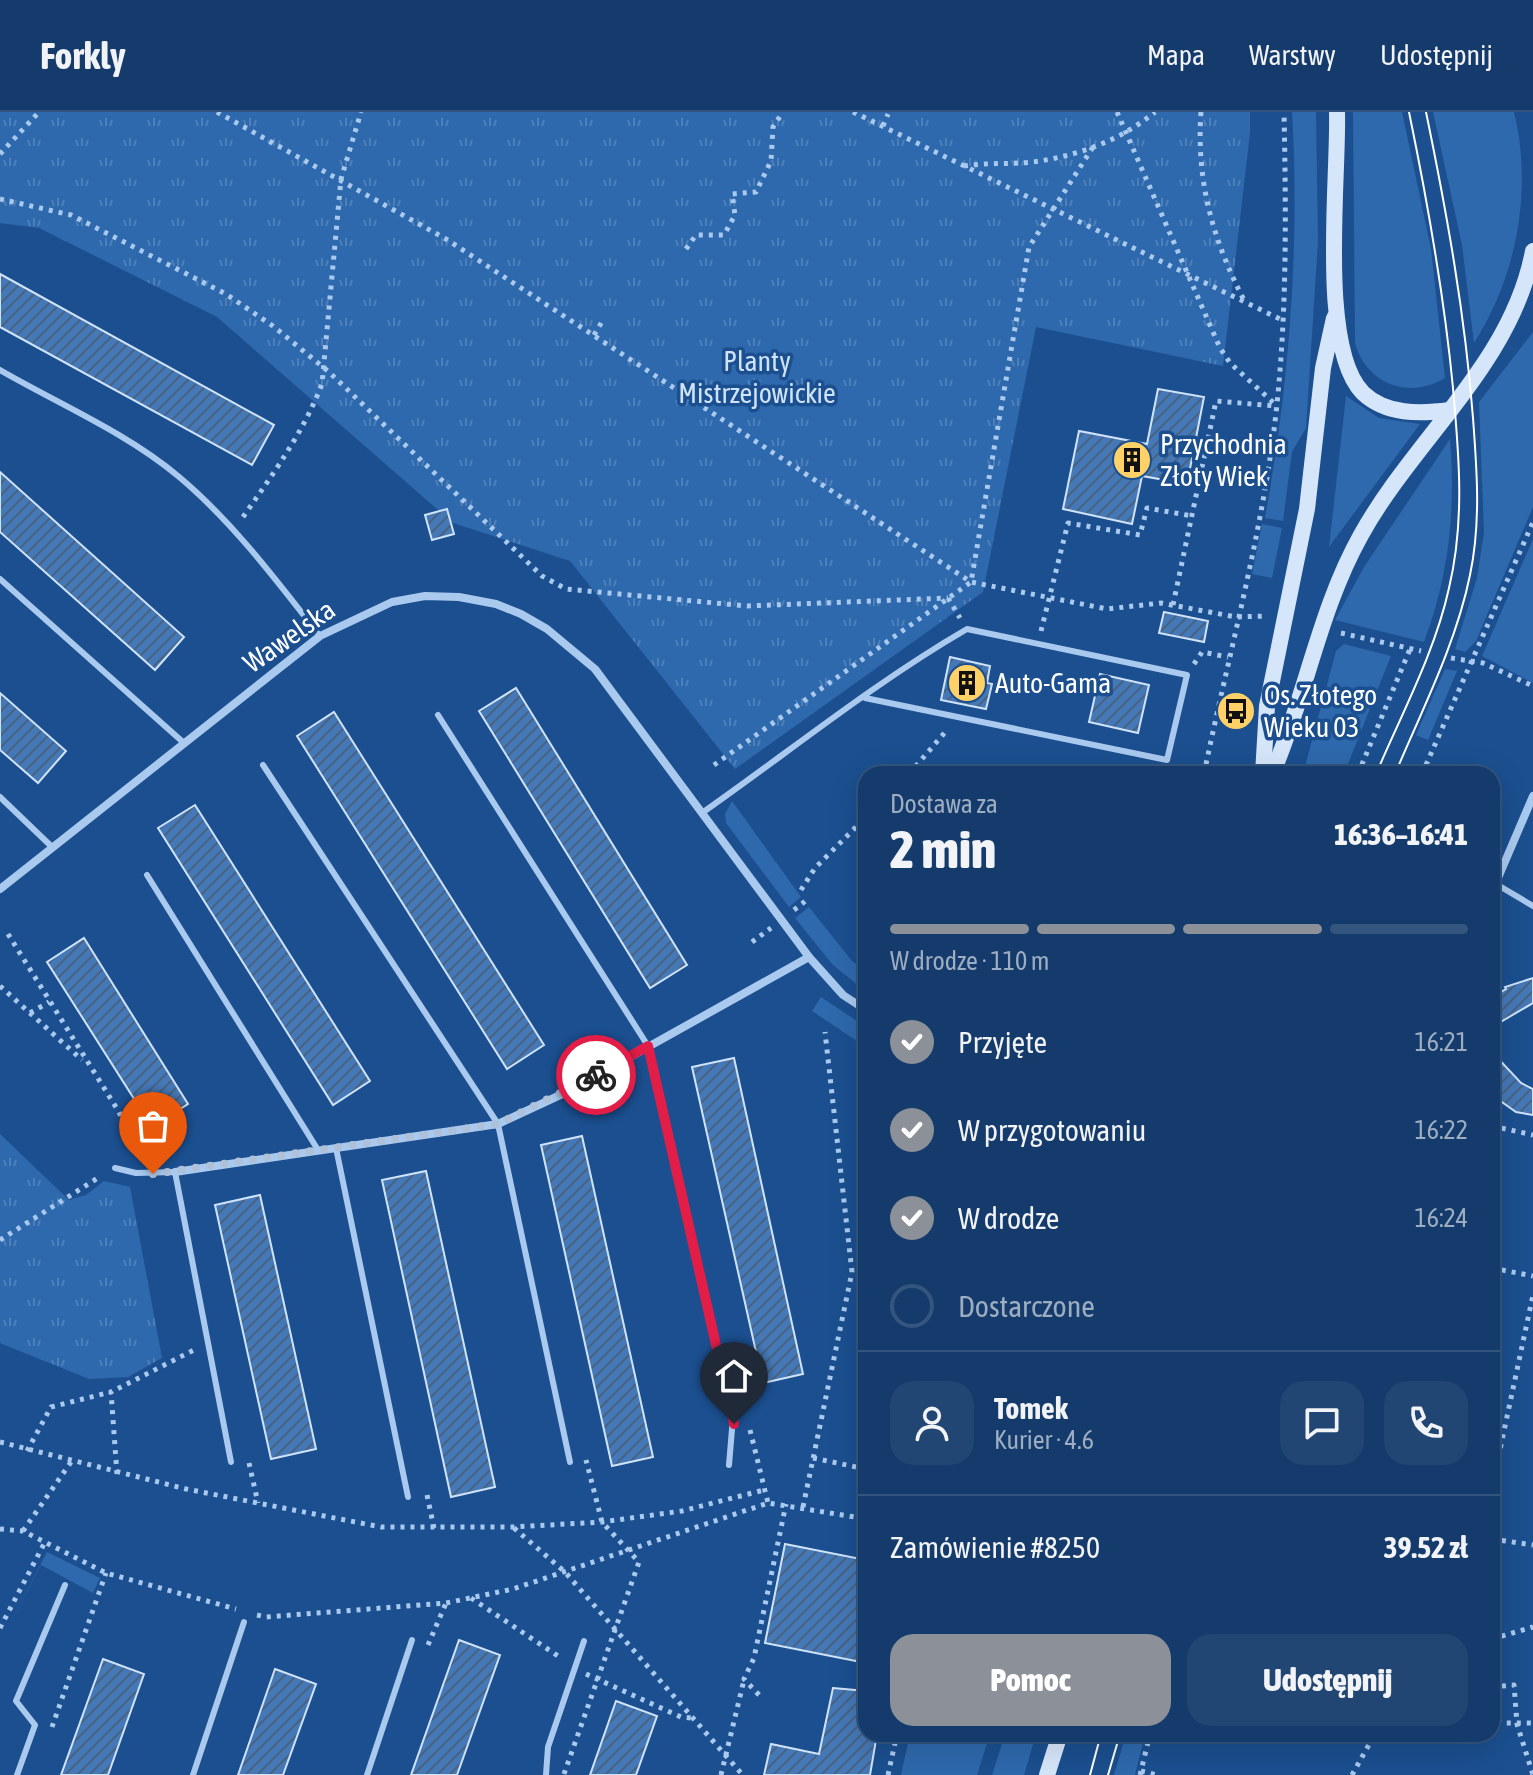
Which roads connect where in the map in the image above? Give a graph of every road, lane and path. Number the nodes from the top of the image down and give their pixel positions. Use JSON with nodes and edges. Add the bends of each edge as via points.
{"nodes":[{"id":1,"x":39,"y":112,"type":"edge"},
{"id":2,"x":217,"y":112,"type":"edge"},
{"id":3,"x":361,"y":112,"type":"edge"},
{"id":4,"x":783,"y":112,"type":"edge"},
{"id":5,"x":854,"y":112,"type":"edge"},
{"id":6,"x":1117,"y":112,"type":"edge"},
{"id":7,"x":1155,"y":112,"type":"edge"},
{"id":8,"x":1201,"y":112,"type":"edge"},
{"id":9,"x":1284,"y":112,"type":"edge"},
{"id":10,"x":1337,"y":112,"type":"edge"},
{"id":11,"x":888,"y":114,"type":"edge"},
{"id":12,"x":883,"y":126,"type":"junction"},
{"id":13,"x":1128,"y":132,"type":"junction"},
{"id":14,"x":1093,"y":147,"type":"junction"},
{"id":15,"x":0,"y":154,"type":"edge"},
{"id":16,"x":963,"y":166,"type":"junction"},
{"id":17,"x":341,"y":179,"type":"junction"},
{"id":18,"x":0,"y":199,"type":"edge"},
{"id":19,"x":1053,"y":209,"type":"junction"},
{"id":20,"x":686,"y":249,"type":"dead end"},
{"id":21,"x":1533,"y":251,"type":"edge"},
{"id":22,"x":1188,"y":274,"type":"junction"},
{"id":23,"x":1533,"y":296,"type":"edge"},
{"id":24,"x":1245,"y":302,"type":"junction"},
{"id":25,"x":1334,"y":318,"type":"junction"},
{"id":26,"x":603,"y":320,"type":"dead end"},
{"id":27,"x":1284,"y":321,"type":"junction"},
{"id":28,"x":1505,"y":328,"type":"junction"},
{"id":29,"x":594,"y":335,"type":"junction"},
{"id":30,"x":322,"y":366,"type":"junction"},
{"id":31,"x":0,"y":370,"type":"edge"},
{"id":32,"x":1277,"y":406,"type":"junction"},
{"id":33,"x":1450,"y":410,"type":"junction"},
{"id":34,"x":1192,"y":516,"type":"junction"},
{"id":35,"x":240,"y":521,"type":"dead end"},
{"id":36,"x":1533,"y":522,"type":"edge"},
{"id":37,"x":0,"y":579,"type":"edge"},
{"id":38,"x":971,"y":582,"type":"junction"},
{"id":39,"x":948,"y":598,"type":"junction"},
{"id":40,"x":1049,"y":598,"type":"junction"},
{"id":41,"x":1173,"y":605,"type":"junction"},
{"id":42,"x":1267,"y":616,"type":"dead end"},
{"id":43,"x":1236,"y":617,"type":"junction"},
{"id":44,"x":1336,"y":631,"type":"dead end"},
{"id":45,"x":320,"y":636,"type":"junction"},
{"id":46,"x":1038,"y":644,"type":"junction"},
{"id":47,"x":1410,"y":649,"type":"junction"},
{"id":48,"x":1421,"y":651,"type":"dead end"},
{"id":49,"x":1228,"y":657,"type":"junction"},
{"id":50,"x":1451,"y":658,"type":"dead end"},
{"id":51,"x":1472,"y":661,"type":"junction"},
{"id":52,"x":1187,"y":675,"type":"junction"},
{"id":53,"x":1533,"y":686,"type":"edge"},
{"id":54,"x":865,"y":698,"type":"junction"},
{"id":55,"x":438,"y":715,"type":"dead end"},
{"id":56,"x":956,"y":717,"type":"junction"},
{"id":57,"x":184,"y":743,"type":"junction"},
{"id":58,"x":263,"y":765,"type":"dead end"},
{"id":59,"x":714,"y":765,"type":"dead end"},
{"id":60,"x":917,"y":766,"type":"edge"},
{"id":61,"x":1206,"y":766,"type":"edge"},
{"id":62,"x":1263,"y":766,"type":"edge"},
{"id":63,"x":1276,"y":766,"type":"edge"},
{"id":64,"x":1361,"y":766,"type":"edge"},
{"id":65,"x":1426,"y":766,"type":"edge"},
{"id":66,"x":1533,"y":796,"type":"edge"},
{"id":67,"x":0,"y":797,"type":"edge"},
{"id":68,"x":702,"y":813,"type":"junction"},
{"id":69,"x":858,"y":825,"type":"edge"},
{"id":70,"x":51,"y":846,"type":"junction"},
{"id":71,"x":1500,"y":874,"type":"edge"},
{"id":72,"x":147,"y":875,"type":"dead end"},
{"id":73,"x":0,"y":889,"type":"edge"},
{"id":74,"x":801,"y":890,"type":"dead end"},
{"id":75,"x":1500,"y":891,"type":"edge"},
{"id":76,"x":1533,"y":906,"type":"edge"},
{"id":77,"x":8,"y":934,"type":"dead end"},
{"id":78,"x":809,"y":957,"type":"junction"},
{"id":79,"x":0,"y":986,"type":"edge"},
{"id":80,"x":49,"y":1002,"type":"junction"},
{"id":81,"x":858,"y":1005,"type":"edge"},
{"id":82,"x":30,"y":1013,"type":"junction"},
{"id":83,"x":825,"y":1032,"type":"dead end"},
{"id":84,"x":648,"y":1046,"type":"junction"},
{"id":85,"x":86,"y":1064,"type":"junction"},
{"id":86,"x":498,"y":1124,"type":"junction"},
{"id":87,"x":1500,"y":1128,"type":"edge"},
{"id":88,"x":1533,"y":1135,"type":"edge"},
{"id":89,"x":336,"y":1148,"type":"junction"},
{"id":90,"x":318,"y":1150,"type":"junction"},
{"id":91,"x":138,"y":1159,"type":"dead end"},
{"id":92,"x":115,"y":1168,"type":"dead end"},
{"id":93,"x":175,"y":1172,"type":"junction"},
{"id":94,"x":94,"y":1180,"type":"dead end"},
{"id":95,"x":0,"y":1240,"type":"edge"},
{"id":96,"x":1500,"y":1270,"type":"edge"},
{"id":97,"x":1533,"y":1276,"type":"edge"},
{"id":98,"x":1533,"y":1295,"type":"edge"},
{"id":99,"x":208,"y":1344,"type":"junction"},
{"id":100,"x":111,"y":1392,"type":"junction"},
{"id":101,"x":734,"y":1424,"type":"junction"},
{"id":102,"x":0,"y":1442,"type":"edge"},
{"id":103,"x":1500,"y":1450,"type":"edge"},
{"id":104,"x":27,"y":1451,"type":"junction"},
{"id":105,"x":813,"y":1458,"type":"junction"},
{"id":106,"x":71,"y":1462,"type":"junction"},
{"id":107,"x":231,"y":1462,"type":"joint"},
{"id":108,"x":570,"y":1462,"type":"joint"},
{"id":109,"x":729,"y":1465,"type":"dead end"},
{"id":110,"x":858,"y":1467,"type":"edge"},
{"id":111,"x":117,"y":1474,"type":"junction"},
{"id":112,"x":764,"y":1490,"type":"junction"},
{"id":113,"x":408,"y":1497,"type":"joint"},
{"id":114,"x":258,"y":1503,"type":"junction"},
{"id":115,"x":768,"y":1503,"type":"junction"},
{"id":116,"x":786,"y":1504,"type":"junction"},
{"id":117,"x":803,"y":1507,"type":"junction"},
{"id":118,"x":858,"y":1517,"type":"edge"},
{"id":119,"x":602,"y":1522,"type":"junction"},
{"id":120,"x":513,"y":1527,"type":"junction"},
{"id":121,"x":434,"y":1528,"type":"junction"},
{"id":122,"x":0,"y":1529,"type":"edge"},
{"id":123,"x":23,"y":1531,"type":"junction"},
{"id":124,"x":1500,"y":1540,"type":"edge"},
{"id":125,"x":45,"y":1542,"type":"junction"},
{"id":126,"x":1533,"y":1545,"type":"edge"},
{"id":127,"x":631,"y":1549,"type":"junction"},
{"id":128,"x":565,"y":1572,"type":"junction"},
{"id":129,"x":106,"y":1573,"type":"junction"},
{"id":130,"x":65,"y":1585,"type":"dead end"},
{"id":131,"x":446,"y":1603,"type":"junction"},
{"id":132,"x":244,"y":1622,"type":"dead end"},
{"id":133,"x":614,"y":1627,"type":"junction"},
{"id":134,"x":1533,"y":1627,"type":"edge"},
{"id":135,"x":0,"y":1628,"type":"edge"},
{"id":136,"x":1500,"y":1637,"type":"edge"},
{"id":137,"x":412,"y":1640,"type":"joint"},
{"id":138,"x":584,"y":1641,"type":"dead end"},
{"id":139,"x":744,"y":1679,"type":"junction"},
{"id":140,"x":1500,"y":1688,"type":"edge"},
{"id":141,"x":759,"y":1695,"type":"dead end"},
{"id":142,"x":1500,"y":1720,"type":"edge"},
{"id":143,"x":1533,"y":1723,"type":"edge"},
{"id":144,"x":1517,"y":1724,"type":"junction"},
{"id":145,"x":50,"y":1730,"type":"dead end"},
{"id":146,"x":895,"y":1742,"type":"edge"},
{"id":147,"x":1057,"y":1742,"type":"edge"},
{"id":148,"x":1148,"y":1742,"type":"edge"},
{"id":149,"x":1371,"y":1742,"type":"edge"},
{"id":150,"x":726,"y":1757,"type":"junction"},
{"id":151,"x":741,"y":1773,"type":"edge"},
{"id":152,"x":1141,"y":1773,"type":"edge"},
{"id":153,"x":1533,"y":1773,"type":"edge"},
{"id":154,"x":17,"y":1775,"type":"edge"},
{"id":155,"x":193,"y":1775,"type":"edge"},
{"id":156,"x":367,"y":1775,"type":"edge"},
{"id":157,"x":546,"y":1775,"type":"edge"},
{"id":158,"x":564,"y":1775,"type":"edge"},
{"id":159,"x":721,"y":1775,"type":"edge"},
{"id":160,"x":888,"y":1775,"type":"edge"},
{"id":161,"x":1047,"y":1775,"type":"edge"},
{"id":162,"x":1157,"y":1775,"type":"edge"},
{"id":163,"x":1352,"y":1775,"type":"edge"}],
"edges":[{"from":1,"to":15,"type":"path"},
{"from":2,"to":17,"type":"path"},
{"from":3,"to":17,"type":"path"},
{"from":4,"to":20,"type":"path","via":[[773,127],[771,161],[756,192],[732,194],[735,215],[724,235],[696,235]]},
{"from":5,"to":12,"type":"path"},
{"from":6,"to":13,"type":"path"},
{"from":7,"to":13,"type":"path"},
{"from":8,"to":24,"type":"path","via":[[1203,184],[1213,233]]},
{"from":9,"to":27,"type":"path"},
{"from":10,"to":25,"type":"street"},
{"from":11,"to":12,"type":"path"},
{"from":12,"to":16,"type":"path"},
{"from":13,"to":14,"type":"path"},
{"from":13,"to":22,"type":"path"},
{"from":14,"to":16,"type":"path","via":[[1039,161]]},
{"from":14,"to":19,"type":"path"},
{"from":16,"to":19,"type":"path"},
{"from":17,"to":29,"type":"path","via":[[446,239]]},
{"from":17,"to":30,"type":"path"},
{"from":18,"to":30,"type":"path","via":[[71,215],[226,294]]},
{"from":19,"to":22,"type":"path"},
{"from":19,"to":38,"type":"path","via":[[1029,247]]},
{"from":21,"to":28,"type":"street"},
{"from":22,"to":24,"type":"path"},
{"from":22,"to":32,"type":"path","via":[[1230,363]]},
{"from":23,"to":28,"type":"street"},
{"from":24,"to":27,"type":"path"},
{"from":25,"to":33,"type":"street","via":[[1352,377],[1374,401],[1410,412]]},
{"from":25,"to":62,"type":"street","via":[[1305,523],[1267,706]]},
{"from":26,"to":29,"type":"path"},
{"from":27,"to":32,"type":"path"},
{"from":28,"to":33,"type":"street"},
{"from":29,"to":38,"type":"path"},
{"from":30,"to":35,"type":"path","via":[[322,384],[311,412]]},
{"from":30,"to":39,"type":"path","via":[[542,576],[566,589],[747,606]]},
{"from":31,"to":45,"type":"lane","via":[[176,474],[209,504]]},
{"from":32,"to":34,"type":"path","via":[[1216,401]]},
{"from":32,"to":43,"type":"path"},
{"from":33,"to":63,"type":"street","via":[[1350,554]]},
{"from":34,"to":40,"type":"path","via":[[1147,508],[1140,535],[1068,523]]},
{"from":34,"to":41,"type":"path"},
{"from":36,"to":51,"type":"path"},
{"from":37,"to":57,"type":"lane"},
{"from":38,"to":39,"type":"path"},
{"from":38,"to":40,"type":"path"},
{"from":39,"to":59,"type":"path"},
{"from":40,"to":41,"type":"path","via":[[1107,609]]},
{"from":40,"to":46,"type":"path"},
{"from":41,"to":43,"type":"path"},
{"from":42,"to":43,"type":"path"},
{"from":43,"to":49,"type":"path"},
{"from":44,"to":47,"type":"path"},
{"from":45,"to":57,"type":"street","name":"Wawelska"},
{"from":45,"to":68,"type":"street","name":"Wawelska","via":[[365,612],[425,596],[496,604],[521,614],[595,669]]},
{"from":46,"to":52,"type":"lane"},
{"from":46,"to":54,"type":"lane","via":[[967,629]]},
{"from":47,"to":48,"type":"path"},
{"from":47,"to":64,"type":"path"},
{"from":49,"to":52,"type":"path","via":[[1202,652]]},
{"from":49,"to":61,"type":"path"},
{"from":50,"to":51,"type":"path"},
{"from":51,"to":53,"type":"path"},
{"from":51,"to":65,"type":"path"},
{"from":52,"to":56,"type":"lane","via":[[1167,760]]},
{"from":54,"to":56,"type":"lane"},
{"from":54,"to":68,"type":"lane"},
{"from":55,"to":84,"type":"lane"},
{"from":56,"to":60,"type":"path"},
{"from":57,"to":70,"type":"street","name":"Wawelska"},
{"from":58,"to":86,"type":"lane"},
{"from":66,"to":71,"type":"street"},
{"from":67,"to":70,"type":"lane"},
{"from":68,"to":78,"type":"street","name":"Wawelska"},
{"from":69,"to":74,"type":"path"},
{"from":70,"to":73,"type":"street","name":"Wawelska"},
{"from":72,"to":90,"type":"lane"},
{"from":75,"to":76,"type":"lane"},
{"from":77,"to":80,"type":"path"},
{"from":78,"to":81,"type":"street","name":"Wawelska"},
{"from":78,"to":84,"type":"street"},
{"from":79,"to":82,"type":"path"},
{"from":80,"to":82,"type":"path"},
{"from":80,"to":85,"type":"path"},
{"from":82,"to":85,"type":"path"},
{"from":83,"to":105,"type":"path","via":[[852,1272]]},
{"from":84,"to":86,"type":"street"},
{"from":84,"to":101,"type":"lane"},
{"from":85,"to":91,"type":"path","via":[[119,1112]]},
{"from":86,"to":89,"type":"street"},
{"from":86,"to":108,"type":"lane"},
{"from":87,"to":88,"type":"path"},
{"from":89,"to":90,"type":"street"},
{"from":89,"to":113,"type":"lane"},
{"from":90,"to":93,"type":"street"},
{"from":92,"to":93,"type":"lane"},
{"from":93,"to":99,"type":"lane"},
{"from":94,"to":95,"type":"path"},
{"from":96,"to":97,"type":"path"},
{"from":98,"to":103,"type":"path"},
{"from":99,"to":100,"type":"path"},
{"from":99,"to":107,"type":"lane"},
{"from":100,"to":104,"type":"path","via":[[51,1407]]},
{"from":100,"to":111,"type":"path"},
{"from":101,"to":109,"type":"lane"},
{"from":101,"to":112,"type":"path","via":[[749,1423]]},
{"from":102,"to":104,"type":"path"},
{"from":104,"to":106,"type":"path"},
{"from":105,"to":110,"type":"path"},
{"from":105,"to":117,"type":"path"},
{"from":106,"to":111,"type":"path"},
{"from":106,"to":123,"type":"path"},
{"from":107,"to":114,"type":"path","via":[[248,1459]]},
{"from":108,"to":119,"type":"path","via":[[588,1460]]},
{"from":111,"to":114,"type":"path"},
{"from":112,"to":115,"type":"path"},
{"from":112,"to":119,"type":"path","via":[[682,1511]]},
{"from":113,"to":121,"type":"path","via":[[426,1492]]},
{"from":114,"to":121,"type":"path","via":[[381,1527]]},
{"from":115,"to":116,"type":"path"},
{"from":115,"to":127,"type":"path"},
{"from":116,"to":117,"type":"path"},
{"from":116,"to":139,"type":"path","via":[[754,1658]]},
{"from":117,"to":118,"type":"path"},
{"from":119,"to":120,"type":"path"},
{"from":119,"to":127,"type":"path"},
{"from":120,"to":121,"type":"path"},
{"from":120,"to":128,"type":"path"},
{"from":122,"to":123,"type":"path"},
{"from":123,"to":125,"type":"path"},
{"from":124,"to":126,"type":"path"},
{"from":125,"to":129,"type":"path"},
{"from":125,"to":135,"type":"path"},
{"from":127,"to":128,"type":"path"},
{"from":127,"to":133,"type":"path","via":[[639,1562]]},
{"from":128,"to":131,"type":"path"},
{"from":128,"to":133,"type":"path"},
{"from":129,"to":131,"type":"path","via":[[266,1617]]},
{"from":129,"to":145,"type":"path"},
{"from":130,"to":154,"type":"lane","via":[[16,1701],[35,1725]]},
{"from":131,"to":137,"type":"path","via":[[430,1646]]},
{"from":132,"to":155,"type":"lane"},
{"from":133,"to":150,"type":"path"},
{"from":133,"to":158,"type":"path"},
{"from":134,"to":136,"type":"path"},
{"from":137,"to":156,"type":"lane"},
{"from":138,"to":157,"type":"lane","via":[[548,1747]]},
{"from":139,"to":141,"type":"path"},
{"from":139,"to":150,"type":"path"},
{"from":140,"to":144,"type":"path","via":[[1514,1685]]},
{"from":142,"to":144,"type":"path"},
{"from":143,"to":144,"type":"path"},
{"from":144,"to":153,"type":"path"},
{"from":146,"to":160,"type":"path"},
{"from":147,"to":161,"type":"street"},
{"from":148,"to":152,"type":"path"},
{"from":149,"to":163,"type":"path"},
{"from":150,"to":151,"type":"path"},
{"from":150,"to":159,"type":"path"},
{"from":152,"to":162,"type":"path"}]}
